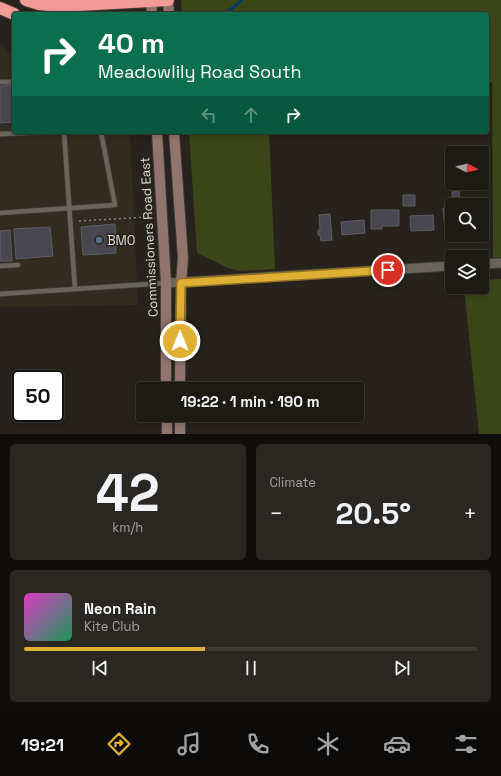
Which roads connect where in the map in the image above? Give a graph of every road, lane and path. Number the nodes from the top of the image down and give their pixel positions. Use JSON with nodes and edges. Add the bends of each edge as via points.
{"nodes":[{"id":1,"x":26,"y":0,"type":"edge"},
{"id":2,"x":168,"y":0,"type":"edge"},
{"id":3,"x":151,"y":1,"type":"edge"},
{"id":4,"x":0,"y":8,"type":"edge"},
{"id":5,"x":152,"y":12,"type":"edge"},
{"id":6,"x":169,"y":12,"type":"edge"},
{"id":7,"x":12,"y":13,"type":"edge"},
{"id":8,"x":0,"y":82,"type":"edge"},
{"id":9,"x":12,"y":82,"type":"edge"},
{"id":10,"x":0,"y":134,"type":"edge"},
{"id":11,"x":12,"y":134,"type":"edge"},
{"id":12,"x":64,"y":134,"type":"edge"},
{"id":13,"x":101,"y":134,"type":"edge"},
{"id":14,"x":157,"y":134,"type":"edge"},
{"id":15,"x":174,"y":134,"type":"edge"},
{"id":16,"x":69,"y":208,"type":"junction"},
{"id":17,"x":0,"y":213,"type":"edge"},
{"id":18,"x":148,"y":217,"type":"dead end"},
{"id":19,"x":79,"y":222,"type":"dead end"},
{"id":20,"x":501,"y":263,"type":"edge"},
{"id":21,"x":489,"y":264,"type":"edge"},
{"id":22,"x":18,"y":265,"type":"dead end"},
{"id":23,"x":0,"y":266,"type":"edge"},
{"id":24,"x":445,"y":266,"type":"edge"},
{"id":25,"x":181,"y":283,"type":"junction"},
{"id":26,"x":166,"y":284,"type":"junction"},
{"id":27,"x":75,"y":289,"type":"junction"},
{"id":28,"x":0,"y":294,"type":"edge"},
{"id":29,"x":166,"y":382,"type":"edge"},
{"id":30,"x":180,"y":382,"type":"edge"},
{"id":31,"x":167,"y":422,"type":"edge"},
{"id":32,"x":180,"y":422,"type":"edge"},
{"id":33,"x":167,"y":434,"type":"edge"},
{"id":34,"x":180,"y":434,"type":"edge"}],
"edges":[{"from":1,"to":3,"type":"highway","via":[[60,6]]},
{"from":2,"to":3,"type":"highway"},
{"from":2,"to":6,"type":"main road"},
{"from":3,"to":5,"type":"main road"},
{"from":4,"to":7,"type":"highway"},
{"from":8,"to":9,"type":"lane"},
{"from":10,"to":11,"type":"lane"},
{"from":12,"to":16,"type":"lane"},
{"from":13,"to":16,"type":"lane","via":[[115,205]]},
{"from":14,"to":26,"type":"main road","name":"Commissioners Road East"},
{"from":15,"to":25,"type":"main road","name":"Commissioners Road East","via":[[183,258]]},
{"from":16,"to":17,"type":"lane"},
{"from":16,"to":27,"type":"lane"},
{"from":18,"to":19,"type":"path"},
{"from":20,"to":21,"type":"street"},
{"from":22,"to":23,"type":"lane"},
{"from":24,"to":25,"type":"street"},
{"from":25,"to":26,"type":"street"},
{"from":25,"to":30,"type":"main road","name":"Commissioners Road East"},
{"from":26,"to":27,"type":"lane"},
{"from":26,"to":29,"type":"main road","name":"Commissioners Road East"},
{"from":27,"to":28,"type":"lane"},
{"from":31,"to":33,"type":"main road"},
{"from":32,"to":34,"type":"main road"}]}
